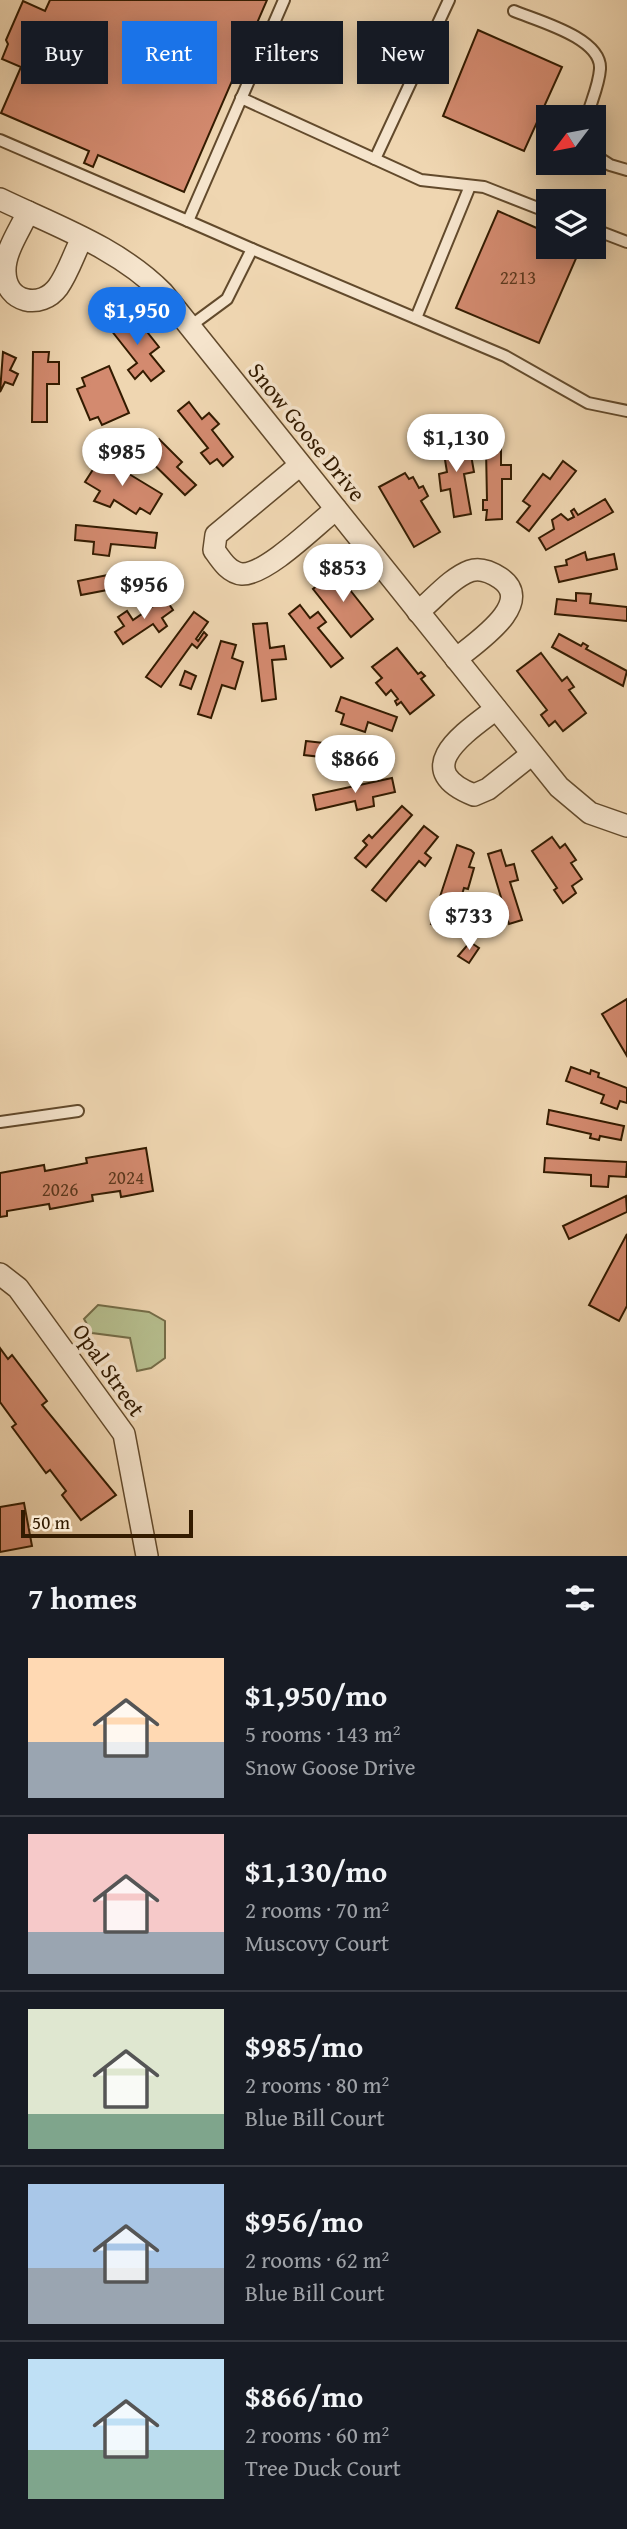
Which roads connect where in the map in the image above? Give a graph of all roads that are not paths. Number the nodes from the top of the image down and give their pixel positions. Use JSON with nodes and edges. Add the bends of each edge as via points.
{"nodes":[{"id":1,"x":284,"y":0,"type":"edge"},
{"id":2,"x":449,"y":0,"type":"edge"},
{"id":3,"x":514,"y":11,"type":"dead end"},
{"id":4,"x":241,"y":99,"type":"junction"},
{"id":5,"x":590,"y":105,"type":"edge"},
{"id":6,"x":0,"y":140,"type":"edge"},
{"id":7,"x":375,"y":159,"type":"junction"},
{"id":8,"x":606,"y":162,"type":"edge"},
{"id":9,"x":627,"y":170,"type":"edge"},
{"id":10,"x":470,"y":186,"type":"junction"},
{"id":11,"x":0,"y":198,"type":"edge"},
{"id":12,"x":536,"y":207,"type":"edge"},
{"id":13,"x":28,"y":212,"type":"junction"},
{"id":14,"x":188,"y":221,"type":"junction"},
{"id":15,"x":606,"y":234,"type":"edge"},
{"id":16,"x":82,"y":239,"type":"junction"},
{"id":17,"x":627,"y":242,"type":"edge"},
{"id":18,"x":252,"y":250,"type":"junction"},
{"id":19,"x":416,"y":318,"type":"junction"},
{"id":20,"x":189,"y":327,"type":"junction"},
{"id":21,"x":627,"y":411,"type":"edge"},
{"id":22,"x":300,"y":465,"type":"junction"},
{"id":23,"x":336,"y":509,"type":"junction"},
{"id":24,"x":418,"y":612,"type":"junction"},
{"id":25,"x":456,"y":659,"type":"junction"},
{"id":26,"x":496,"y":709,"type":"junction"},
{"id":27,"x":532,"y":754,"type":"junction"},
{"id":28,"x":627,"y":826,"type":"edge"},
{"id":29,"x":78,"y":1111,"type":"dead end"},
{"id":30,"x":0,"y":1122,"type":"edge"},
{"id":31,"x":0,"y":1275,"type":"edge"},
{"id":32,"x":147,"y":1556,"type":"edge"}],
"edges":[{"from":1,"to":4,"type":"lane"},
{"from":2,"to":7,"type":"lane"},
{"from":3,"to":5,"type":"lane","via":[[585,41],[598,54],[600,69]]},
{"from":4,"to":7,"type":"lane"},
{"from":4,"to":14,"type":"lane"},
{"from":6,"to":14,"type":"lane"},
{"from":7,"to":10,"type":"lane","via":[[421,180]]},
{"from":8,"to":9,"type":"lane"},
{"from":10,"to":12,"type":"lane"},
{"from":10,"to":19,"type":"lane"},
{"from":11,"to":13,"type":"street","name":"Snow Goose Drive"},
{"from":13,"to":16,"type":"street","name":"Snow Goose Drive"},
{"from":13,"to":16,"type":"street","via":[[7,256],[5,273],[12,293],[26,302],[43,300],[58,288]]},
{"from":14,"to":18,"type":"lane"},
{"from":15,"to":17,"type":"lane"},
{"from":16,"to":20,"type":"street","name":"Snow Goose Drive","via":[[141,271]]},
{"from":18,"to":19,"type":"lane"},
{"from":18,"to":20,"type":"lane","via":[[227,299]]},
{"from":19,"to":21,"type":"lane","via":[[505,356],[588,403]]},
{"from":20,"to":22,"type":"street","name":"Snow Goose Drive"},
{"from":22,"to":23,"type":"street","name":"Snow Goose Drive"},
{"from":22,"to":23,"type":"street","via":[[216,535],[214,550],[224,565],[240,574],[257,572]]},
{"from":23,"to":24,"type":"street","name":"Snow Goose Drive"},
{"from":24,"to":25,"type":"street","name":"Snow Goose Drive"},
{"from":24,"to":25,"type":"street","via":[[470,571],[489,570],[506,582],[512,599],[507,615]]},
{"from":25,"to":26,"type":"street","name":"Snow Goose Drive"},
{"from":26,"to":27,"type":"street","name":"Snow Goose Drive"},
{"from":26,"to":27,"type":"street","via":[[447,750],[443,764],[448,777],[474,795]]},
{"from":27,"to":28,"type":"street","name":"Snow Goose Drive","via":[[559,787],[590,813]]},
{"from":29,"to":30,"type":"lane"},
{"from":31,"to":32,"type":"street","name":"Opal Street","via":[[18,1288],[124,1434]]}]}
